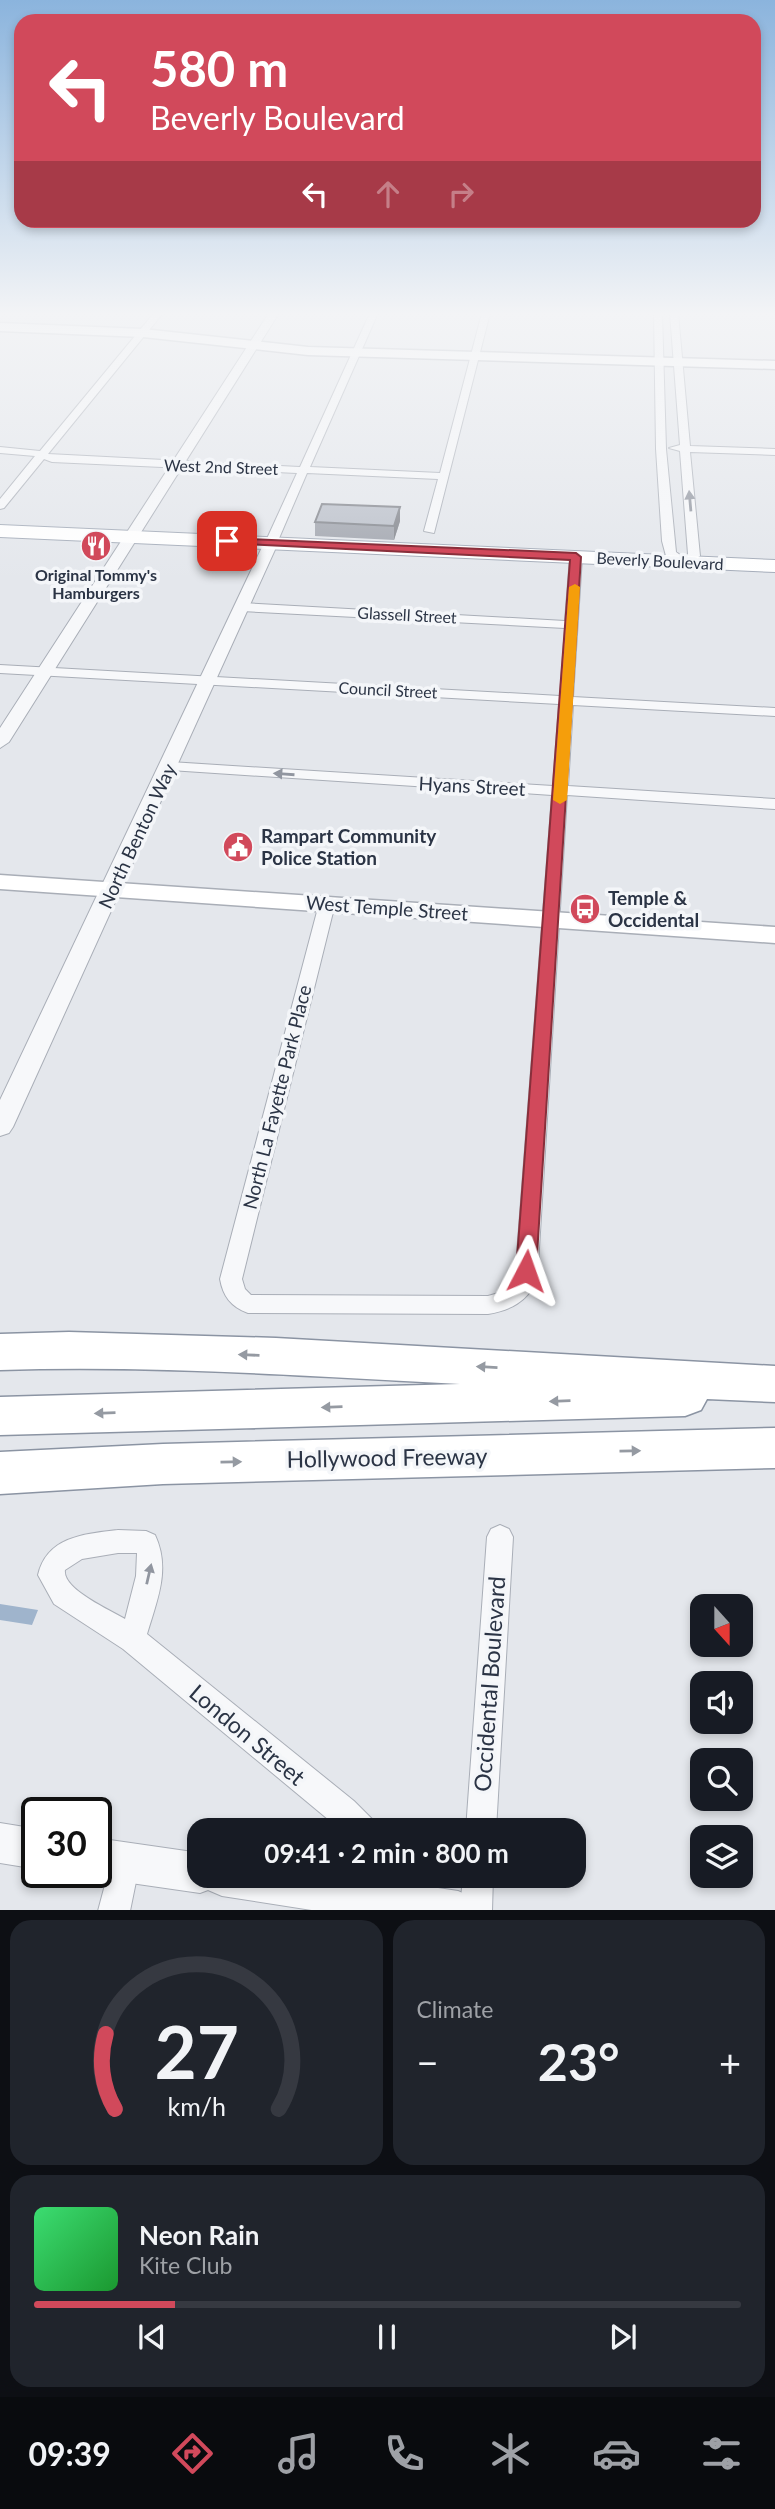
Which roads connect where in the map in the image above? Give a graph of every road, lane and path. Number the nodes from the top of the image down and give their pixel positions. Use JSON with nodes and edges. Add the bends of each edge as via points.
{"nodes":[{"id":1,"x":85,"y":402,"type":"edge"},
{"id":2,"x":217,"y":402,"type":"edge"},
{"id":3,"x":336,"y":402,"type":"edge"},
{"id":4,"x":463,"y":402,"type":"edge"},
{"id":5,"x":660,"y":402,"type":"edge"},
{"id":6,"x":682,"y":402,"type":"edge"},
{"id":7,"x":661,"y":448,"type":"junction"},
{"id":8,"x":686,"y":449,"type":"junction"},
{"id":9,"x":0,"y":450,"type":"edge"},
{"id":10,"x":775,"y":452,"type":"edge"},
{"id":11,"x":42,"y":455,"type":"junction"},
{"id":12,"x":178,"y":465,"type":"junction"},
{"id":13,"x":305,"y":470,"type":"junction"},
{"id":14,"x":443,"y":476,"type":"junction"},
{"id":15,"x":0,"y":506,"type":"edge"},
{"id":16,"x":0,"y":531,"type":"edge"},
{"id":17,"x":132,"y":536,"type":"junction"},
{"id":18,"x":271,"y":543,"type":"junction"},
{"id":19,"x":429,"y":543,"type":"junction"},
{"id":20,"x":576,"y":557,"type":"junction"},
{"id":21,"x":682,"y":562,"type":"junction"},
{"id":22,"x":775,"y":566,"type":"edge"},
{"id":23,"x":242,"y":607,"type":"junction"},
{"id":24,"x":572,"y":625,"type":"junction"},
{"id":25,"x":0,"y":669,"type":"edge"},
{"id":26,"x":45,"y":672,"type":"junction"},
{"id":27,"x":208,"y":680,"type":"junction"},
{"id":28,"x":567,"y":700,"type":"junction"},
{"id":29,"x":775,"y":712,"type":"edge"},
{"id":30,"x":0,"y":742,"type":"edge"},
{"id":31,"x":170,"y":766,"type":"junction"},
{"id":32,"x":561,"y":792,"type":"junction"},
{"id":33,"x":775,"y":804,"type":"edge"},
{"id":34,"x":0,"y":882,"type":"edge"},
{"id":35,"x":113,"y":889,"type":"junction"},
{"id":36,"x":327,"y":904,"type":"junction"},
{"id":37,"x":552,"y":920,"type":"junction"},
{"id":38,"x":775,"y":935,"type":"edge"},
{"id":39,"x":0,"y":1127,"type":"edge"},
{"id":40,"x":0,"y":1352,"type":"edge"},
{"id":41,"x":775,"y":1384,"type":"edge"},
{"id":42,"x":775,"y":1395,"type":"edge"},
{"id":43,"x":0,"y":1416,"type":"edge"},
{"id":44,"x":775,"y":1448,"type":"edge"},
{"id":45,"x":0,"y":1473,"type":"edge"},
{"id":46,"x":500,"y":1537,"type":"dead end"},
{"id":47,"x":132,"y":1639,"type":"dead end"},
{"id":48,"x":347,"y":1818,"type":"edge"},
{"id":49,"x":482,"y":1818,"type":"edge"},
{"id":50,"x":0,"y":1843,"type":"edge"},
{"id":51,"x":21,"y":1846,"type":"edge"},
{"id":52,"x":112,"y":1860,"type":"edge"},
{"id":53,"x":187,"y":1871,"type":"edge"},
{"id":54,"x":112,"y":1885,"type":"edge"},
{"id":55,"x":377,"y":1888,"type":"edge"},
{"id":56,"x":477,"y":1888,"type":"edge"},
{"id":57,"x":114,"y":1910,"type":"edge"},
{"id":58,"x":458,"y":1910,"type":"edge"},
{"id":59,"x":476,"y":1910,"type":"edge"}],
"edges":[{"from":1,"to":11,"type":"street"},
{"from":2,"to":12,"type":"street"},
{"from":3,"to":13,"type":"street"},
{"from":4,"to":14,"type":"street"},
{"from":5,"to":7,"type":"street"},
{"from":6,"to":8,"type":"street"},
{"from":7,"to":8,"type":"street"},
{"from":7,"to":21,"type":"street","via":[[670,554]]},
{"from":8,"to":10,"type":"street"},
{"from":21,"to":8,"type":"street","one_way":true,"via":[[694,555]]},
{"from":9,"to":11,"type":"street","name":"West 2nd Street"},
{"from":11,"to":12,"type":"street","name":"West 2nd Street"},
{"from":11,"to":15,"type":"street"},
{"from":12,"to":13,"type":"street","name":"West 2nd Street"},
{"from":12,"to":17,"type":"street"},
{"from":13,"to":14,"type":"street","name":"West 2nd Street"},
{"from":13,"to":18,"type":"street"},
{"from":14,"to":19,"type":"street"},
{"from":16,"to":17,"type":"main road","name":"Beverly Boulevard"},
{"from":17,"to":18,"type":"main road","name":"Beverly Boulevard"},
{"from":17,"to":26,"type":"street"},
{"from":18,"to":19,"type":"main road","name":"Beverly Boulevard"},
{"from":18,"to":23,"type":"street","name":"North Benton Way"},
{"from":19,"to":20,"type":"main road","name":"Beverly Boulevard"},
{"from":20,"to":21,"type":"main road","name":"Beverly Boulevard"},
{"from":20,"to":24,"type":"street"},
{"from":21,"to":22,"type":"main road","name":"Beverly Boulevard"},
{"from":23,"to":24,"type":"street","name":"Glassell Street"},
{"from":23,"to":27,"type":"street","name":"North Benton Way"},
{"from":24,"to":28,"type":"street"},
{"from":25,"to":26,"type":"street","name":"Council Street"},
{"from":26,"to":27,"type":"street","name":"Council Street"},
{"from":26,"to":30,"type":"street"},
{"from":27,"to":28,"type":"street","name":"Council Street"},
{"from":27,"to":31,"type":"street","name":"North Benton Way"},
{"from":28,"to":29,"type":"street","name":"Council Street"},
{"from":28,"to":32,"type":"street"},
{"from":32,"to":31,"type":"street","name":"Hyans Street","one_way":true},
{"from":31,"to":35,"type":"street","name":"North Benton Way"},
{"from":32,"to":33,"type":"street","name":"Hyans Street"},
{"from":32,"to":37,"type":"street"},
{"from":34,"to":35,"type":"main road","name":"West Temple Street"},
{"from":35,"to":36,"type":"main road","name":"West Temple Street"},
{"from":35,"to":39,"type":"street","name":"North Benton Way"},
{"from":36,"to":37,"type":"main road","name":"West Temple Street"},
{"from":36,"to":37,"type":"street","name":"North La Fayette Park Place","via":[[231,1279],[233,1291],[248,1304],[488,1305],[519,1293],[526,1281]]},
{"from":37,"to":38,"type":"main road","name":"West Temple Street"},
{"from":41,"to":40,"type":"highway","one_way":true,"via":[[275,1356]]},
{"from":42,"to":43,"type":"highway","one_way":true},
{"from":45,"to":44,"type":"highway","name":"Hollywood Freeway","one_way":true,"via":[[163,1464]]},
{"from":46,"to":49,"type":"street","name":"Occidental Boulevard"},
{"from":47,"to":48,"type":"street","name":"London Street"},
{"from":50,"to":51,"type":"street"},
{"from":52,"to":53,"type":"street"},
{"from":54,"to":57,"type":"street"},
{"from":55,"to":58,"type":"street"},
{"from":56,"to":59,"type":"street"}]}
